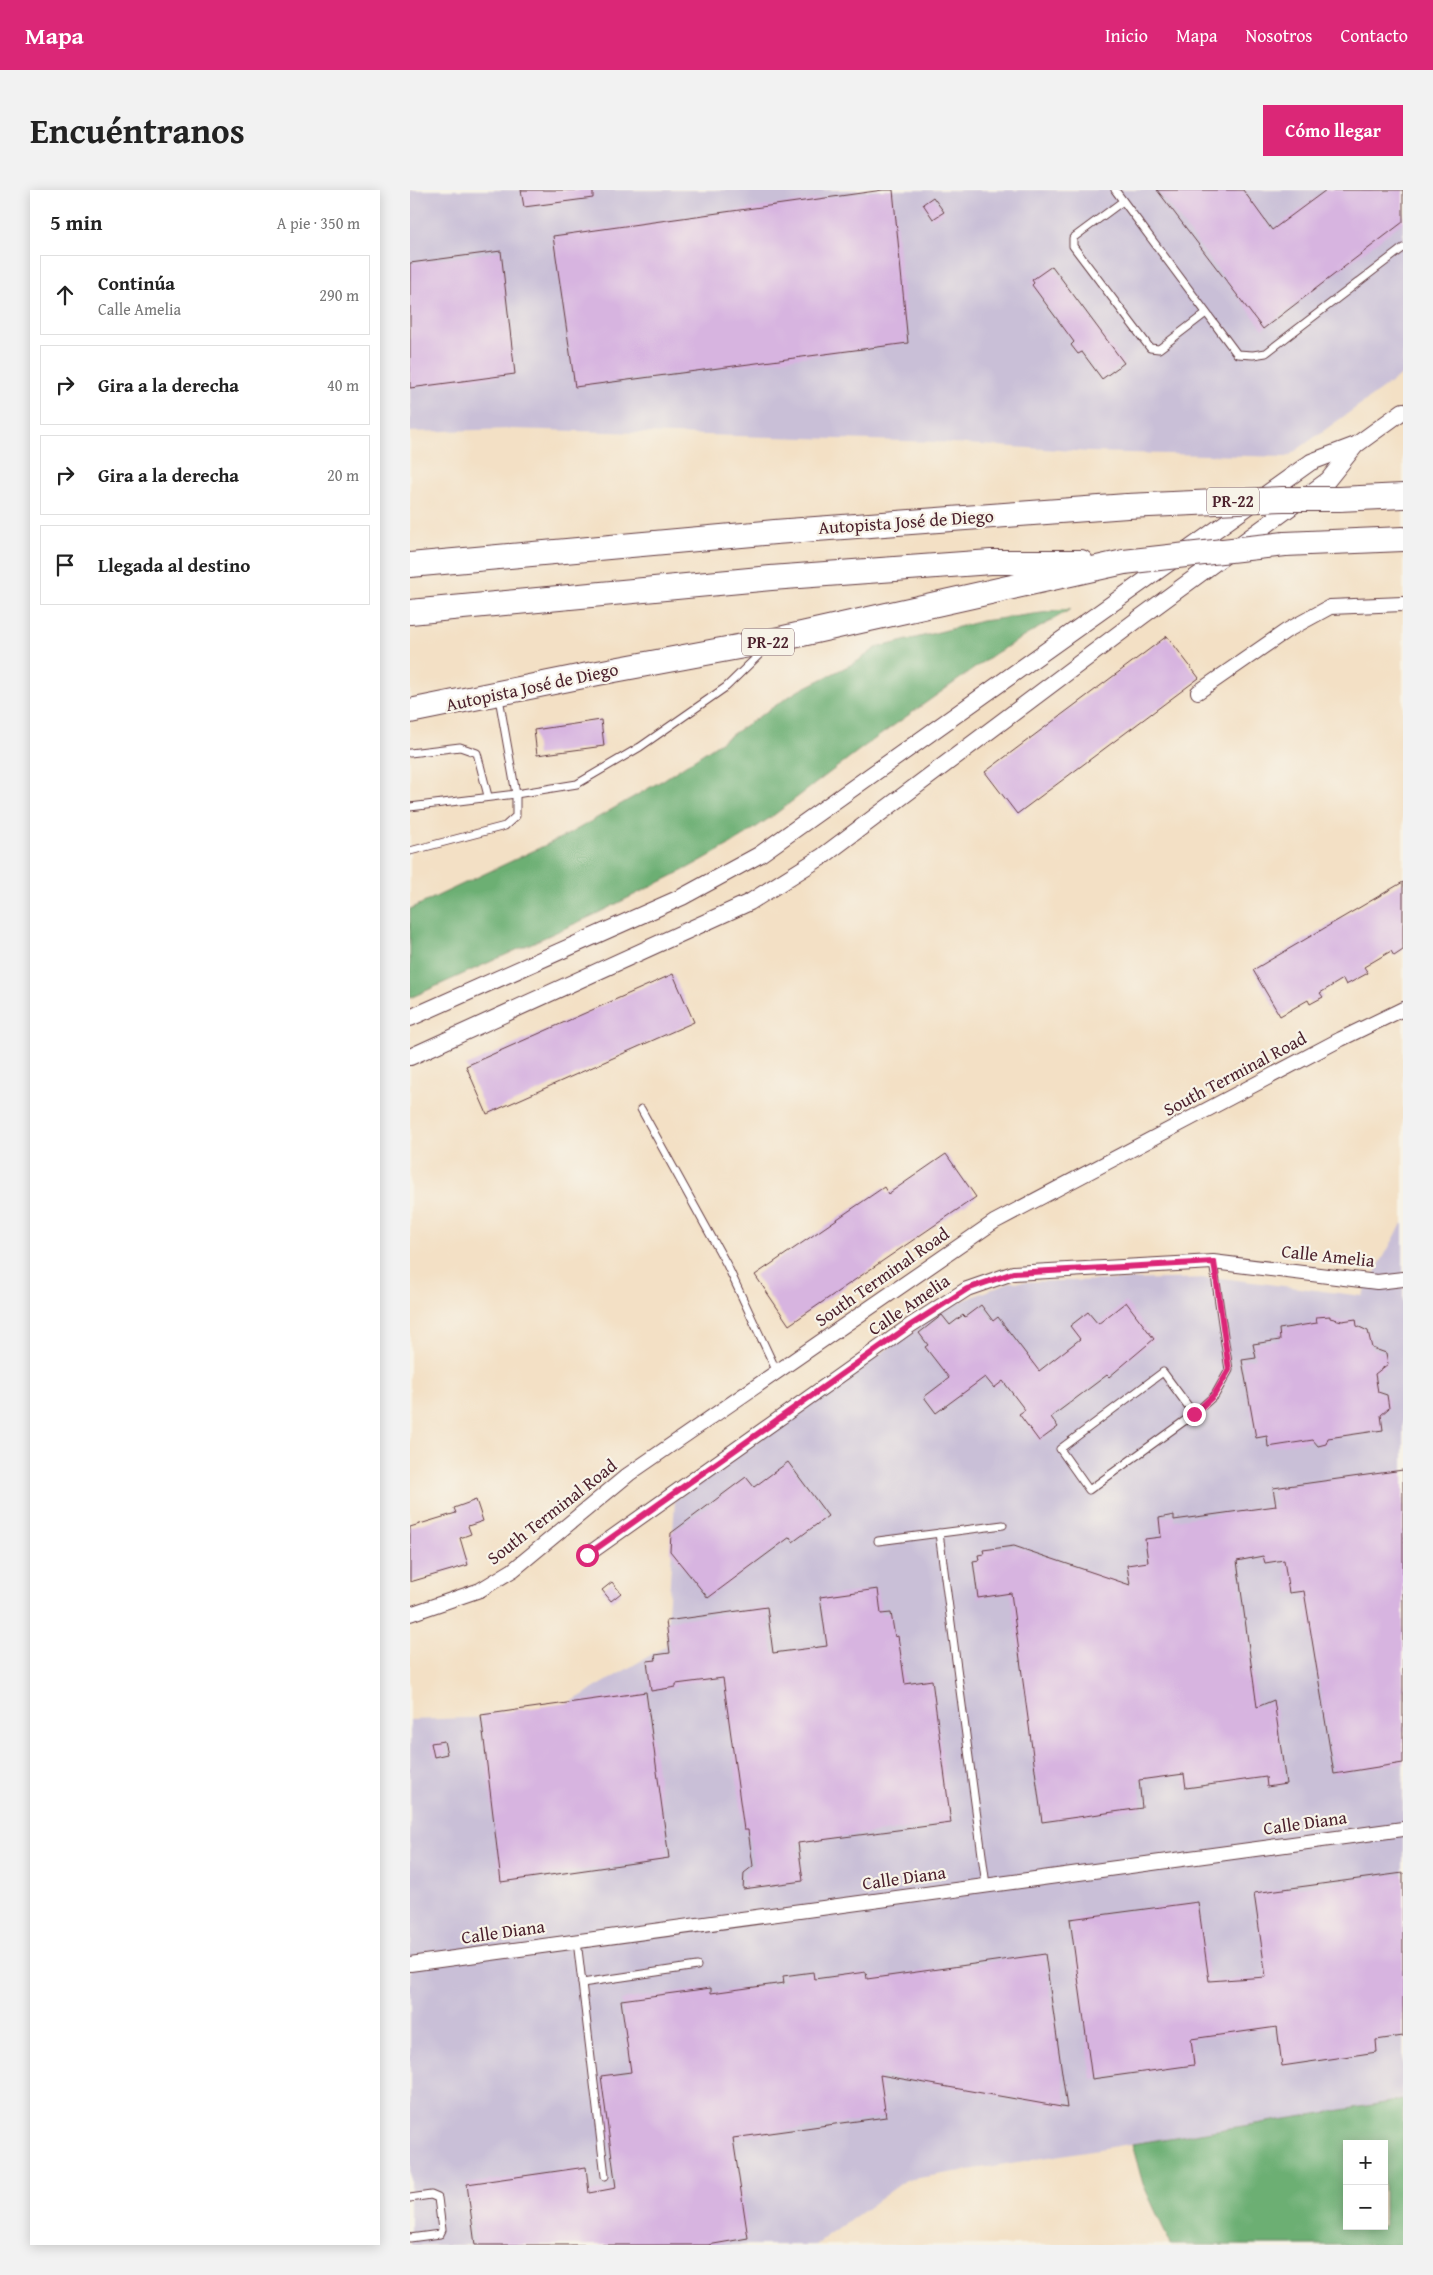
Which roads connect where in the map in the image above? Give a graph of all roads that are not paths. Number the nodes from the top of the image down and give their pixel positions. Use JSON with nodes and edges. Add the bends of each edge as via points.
{"nodes":[{"id":1,"x":1115,"y":190,"type":"edge"},
{"id":2,"x":1123,"y":200,"type":"junction"},
{"id":3,"x":1403,"y":248,"type":"edge"},
{"id":4,"x":1206,"y":313,"type":"junction"},
{"id":5,"x":1403,"y":411,"type":"edge"},
{"id":6,"x":1356,"y":445,"type":"junction"},
{"id":7,"x":1403,"y":496,"type":"edge"},
{"id":8,"x":1403,"y":539,"type":"edge"},
{"id":9,"x":1124,"y":562,"type":"junction"},
{"id":10,"x":410,"y":565,"type":"edge"},
{"id":11,"x":1403,"y":604,"type":"edge"},
{"id":12,"x":410,"y":612,"type":"edge"},
{"id":13,"x":775,"y":640,"type":"junction"},
{"id":14,"x":1198,"y":692,"type":"dead end"},
{"id":15,"x":498,"y":694,"type":"junction"},
{"id":16,"x":410,"y":711,"type":"edge"},
{"id":17,"x":410,"y":753,"type":"edge"},
{"id":18,"x":516,"y":794,"type":"junction"},
{"id":19,"x":488,"y":796,"type":"junction"},
{"id":20,"x":410,"y":807,"type":"edge"},
{"id":21,"x":410,"y":852,"type":"edge"},
{"id":22,"x":1403,"y":1009,"type":"edge"},
{"id":23,"x":410,"y":1018,"type":"edge"},
{"id":24,"x":410,"y":1057,"type":"edge"},
{"id":25,"x":641,"y":1109,"type":"dead end"},
{"id":26,"x":1214,"y":1262,"type":"junction"},
{"id":27,"x":1403,"y":1279,"type":"edge"},
{"id":28,"x":778,"y":1372,"type":"junction"},
{"id":29,"x":1194,"y":1414,"type":"junction"},
{"id":30,"x":1003,"y":1525,"type":"dead end"},
{"id":31,"x":939,"y":1533,"type":"junction"},
{"id":32,"x":878,"y":1541,"type":"dead end"},
{"id":33,"x":587,"y":1555,"type":"dead end"},
{"id":34,"x":410,"y":1614,"type":"edge"},
{"id":35,"x":1403,"y":1829,"type":"edge"},
{"id":36,"x":986,"y":1885,"type":"junction"},
{"id":37,"x":577,"y":1941,"type":"junction"},
{"id":38,"x":410,"y":1964,"type":"edge"},
{"id":39,"x":696,"y":1966,"type":"dead end"},
{"id":40,"x":582,"y":1984,"type":"junction"},
{"id":41,"x":605,"y":2176,"type":"dead end"},
{"id":42,"x":410,"y":2198,"type":"edge"},
{"id":43,"x":410,"y":2238,"type":"edge"}],
"edges":[{"from":1,"to":2,"type":"lane"},
{"from":2,"to":4,"type":"lane"},
{"from":2,"to":4,"type":"lane","via":[[1073,238],[1073,246],[1150,348],[1159,349]]},
{"from":3,"to":4,"type":"lane","via":[[1266,353],[1237,354]]},
{"from":5,"to":6,"type":"street"},
{"from":6,"to":23,"type":"street","via":[[1311,462],[759,855],[682,897]]},
{"from":6,"to":24,"type":"street","via":[[1328,480],[823,856],[780,884],[684,933]]},
{"from":7,"to":10,"type":"highway","name":"Autopista José de Diego","number":"PR-22","bridge":true,"via":[[1127,506],[775,532]]},
{"from":8,"to":9,"type":"highway","name":"Autopista José de Diego","number":"PR-22","bridge":true,"via":[[1285,544]]},
{"from":9,"to":12,"type":"highway","name":"Autopista José de Diego","number":"PR-22","via":[[991,562],[771,578]]},
{"from":9,"to":13,"type":"highway","name":"Autopista José de Diego","number":"PR-22"},
{"from":11,"to":14,"type":"street","via":[[1330,607],[1286,631]]},
{"from":13,"to":15,"type":"highway","name":"Autopista José de Diego","number":"PR-22"},
{"from":13,"to":18,"type":"lane","via":[[726,687],[640,747],[577,784]]},
{"from":15,"to":16,"type":"highway","name":"Autopista José de Diego","number":"PR-22"},
{"from":15,"to":18,"type":"lane"},
{"from":17,"to":19,"type":"lane","via":[[460,747],[477,753]]},
{"from":18,"to":19,"type":"lane"},
{"from":18,"to":21,"type":"lane","via":[[516,816],[505,826]]},
{"from":19,"to":20,"type":"lane"},
{"from":22,"to":28,"type":"street","name":"South Terminal Road","via":[[994,1222]]},
{"from":25,"to":28,"type":"lane","via":[[727,1265]]},
{"from":26,"to":27,"type":"street","name":"Calle Amelia","via":[[1377,1282]]},
{"from":26,"to":29,"type":"lane","via":[[1229,1370],[1214,1395]]},
{"from":26,"to":33,"type":"street","name":"Calle Amelia","via":[[1013,1273],[967,1289],[911,1325]]},
{"from":28,"to":34,"type":"street","name":"South Terminal Road","via":[[629,1474],[513,1570],[480,1590]]},
{"from":29,"to":29,"type":"lane","via":[[1089,1490],[1060,1449],[1163,1372]]},
{"from":30,"to":31,"type":"lane"},
{"from":31,"to":32,"type":"lane"},
{"from":31,"to":36,"type":"lane"},
{"from":35,"to":36,"type":"street","name":"Calle Diana"},
{"from":36,"to":37,"type":"street","name":"Calle Diana"},
{"from":37,"to":38,"type":"street","name":"Calle Diana"},
{"from":37,"to":40,"type":"lane"},
{"from":39,"to":40,"type":"lane"},
{"from":40,"to":41,"type":"lane"},
{"from":42,"to":43,"type":"lane","via":[[431,2195],[438,2198],[442,2230],[440,2234]]}]}
